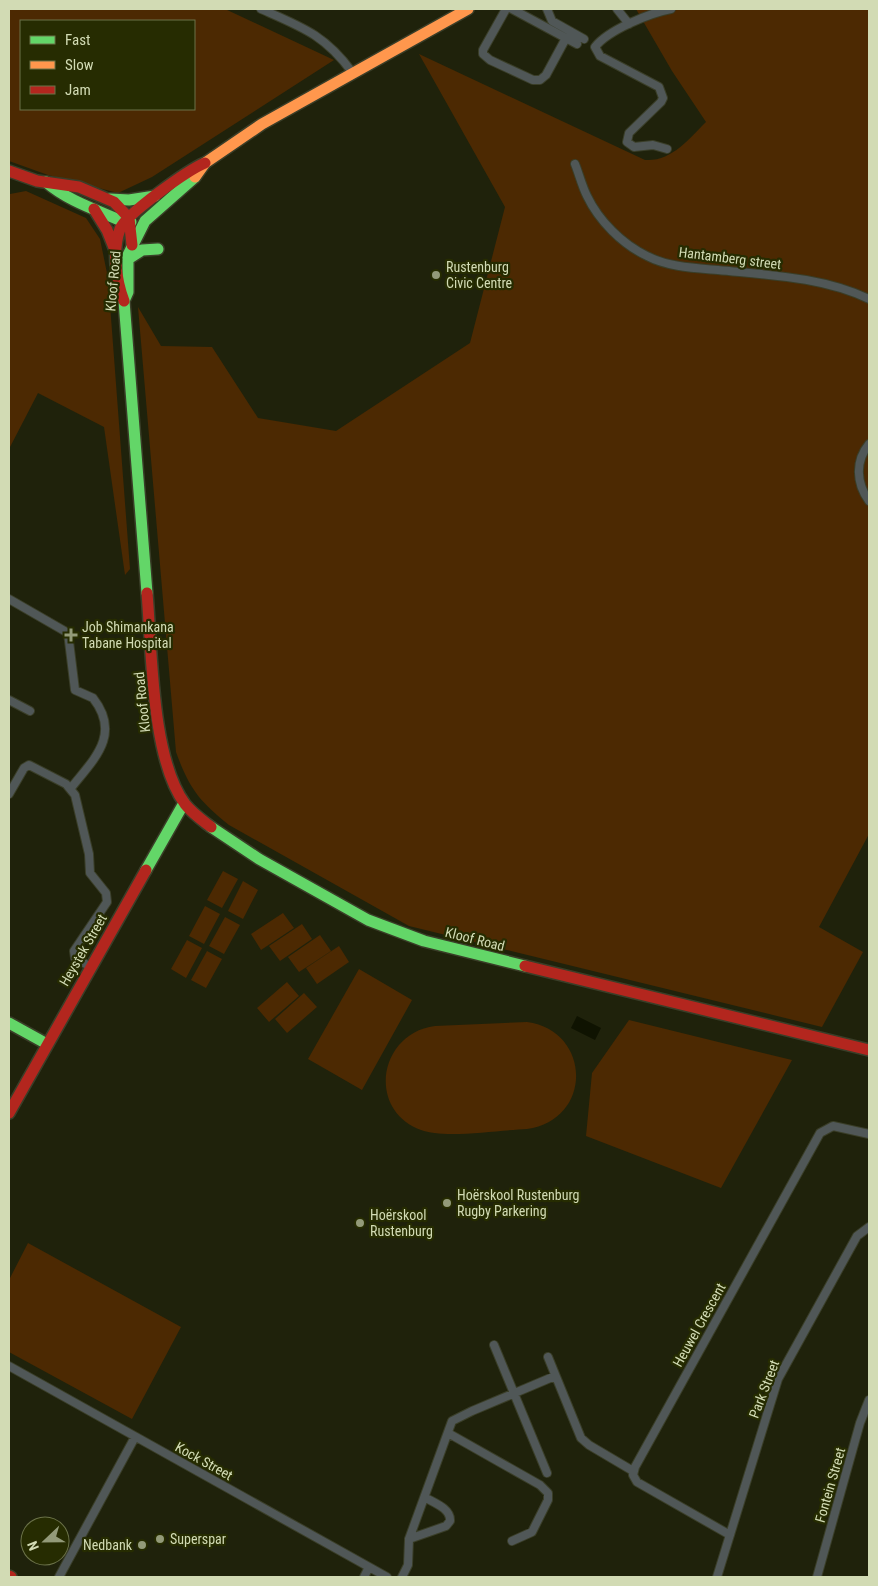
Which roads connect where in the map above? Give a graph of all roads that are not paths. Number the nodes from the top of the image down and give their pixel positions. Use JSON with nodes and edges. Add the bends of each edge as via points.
{"nodes":[{"id":1,"x":261,"y":9,"type":"edge"},
{"id":2,"x":468,"y":9,"type":"edge"},
{"id":3,"x":506,"y":9,"type":"edge"},
{"id":4,"x":512,"y":9,"type":"edge"},
{"id":5,"x":547,"y":9,"type":"edge"},
{"id":6,"x":617,"y":9,"type":"edge"},
{"id":7,"x":671,"y":9,"type":"edge"},
{"id":8,"x":629,"y":24,"type":"junction"},
{"id":9,"x":566,"y":38,"type":"junction"},
{"id":10,"x":352,"y":72,"type":"junction"},
{"id":11,"x":667,"y":149,"type":"dead end"},
{"id":12,"x":205,"y":164,"type":"junction"},
{"id":13,"x":575,"y":164,"type":"dead end"},
{"id":14,"x":9,"y":171,"type":"edge"},
{"id":15,"x":21,"y":174,"type":"junction"},
{"id":16,"x":9,"y":181,"type":"edge"},
{"id":17,"x":46,"y":182,"type":"junction"},
{"id":18,"x":155,"y":196,"type":"junction"},
{"id":19,"x":110,"y":199,"type":"junction"},
{"id":20,"x":92,"y":207,"type":"junction"},
{"id":21,"x":127,"y":221,"type":"junction"},
{"id":22,"x":145,"y":221,"type":"junction"},
{"id":23,"x":132,"y":245,"type":"junction"},
{"id":24,"x":158,"y":249,"type":"dead end"},
{"id":25,"x":117,"y":254,"type":"junction"},
{"id":26,"x":128,"y":259,"type":"junction"},
{"id":27,"x":869,"y":299,"type":"edge"},
{"id":28,"x":124,"y":301,"type":"junction"},
{"id":29,"x":869,"y":444,"type":"edge"},
{"id":30,"x":869,"y":501,"type":"edge"},
{"id":31,"x":9,"y":599,"type":"edge"},
{"id":32,"x":9,"y":700,"type":"edge"},
{"id":33,"x":30,"y":711,"type":"dead end"},
{"id":34,"x":71,"y":788,"type":"junction"},
{"id":35,"x":9,"y":794,"type":"edge"},
{"id":36,"x":184,"y":803,"type":"junction"},
{"id":37,"x":91,"y":967,"type":"junction"},
{"id":38,"x":9,"y":1023,"type":"edge"},
{"id":39,"x":47,"y":1044,"type":"junction"},
{"id":40,"x":869,"y":1050,"type":"edge"},
{"id":41,"x":9,"y":1113,"type":"edge"},
{"id":42,"x":869,"y":1134,"type":"edge"},
{"id":43,"x":869,"y":1227,"type":"edge"},
{"id":44,"x":494,"y":1345,"type":"dead end"},
{"id":45,"x":548,"y":1357,"type":"dead end"},
{"id":46,"x":9,"y":1366,"type":"edge"},
{"id":47,"x":555,"y":1376,"type":"junction"},
{"id":48,"x":514,"y":1393,"type":"junction"},
{"id":49,"x":869,"y":1400,"type":"edge"},
{"id":50,"x":448,"y":1433,"type":"junction"},
{"id":51,"x":136,"y":1437,"type":"junction"},
{"id":52,"x":633,"y":1472,"type":"junction"},
{"id":53,"x":547,"y":1473,"type":"dead end"},
{"id":54,"x":426,"y":1498,"type":"junction"},
{"id":55,"x":730,"y":1536,"type":"junction"},
{"id":56,"x":410,"y":1539,"type":"junction"},
{"id":57,"x":512,"y":1541,"type":"dead end"},
{"id":58,"x":369,"y":1567,"type":"junction"},
{"id":59,"x":59,"y":1577,"type":"edge"},
{"id":60,"x":364,"y":1577,"type":"edge"},
{"id":61,"x":387,"y":1577,"type":"edge"},
{"id":62,"x":402,"y":1577,"type":"edge"},
{"id":63,"x":717,"y":1577,"type":"edge"},
{"id":64,"x":817,"y":1577,"type":"edge"}],
"edges":[{"from":1,"to":10,"type":"street","via":[[313,32],[338,53]]},
{"from":2,"to":10,"type":"street","name":"Kloof Road"},
{"from":3,"to":9,"type":"street","via":[[483,50],[490,60],[532,80],[540,80]]},
{"from":4,"to":9,"type":"street"},
{"from":5,"to":9,"type":"street","via":[[552,21],[580,41]]},
{"from":6,"to":8,"type":"street"},
{"from":7,"to":8,"type":"street"},
{"from":8,"to":11,"type":"street","via":[[598,43],[595,50],[600,56],[659,87],[663,98],[661,102],[629,133],[627,142],[634,147],[653,145]]},
{"from":10,"to":12,"type":"street","name":"Kloof Road","via":[[262,124]]},
{"from":12,"to":18,"type":"street","via":[[193,168]]},
{"from":12,"to":22,"type":"street","name":"Kloof Road","via":[[192,180]]},
{"from":13,"to":27,"type":"street","name":"Hantamberg street","via":[[599,216],[614,233],[648,257],[682,267],[818,282]]},
{"from":14,"to":15,"type":"street"},
{"from":15,"to":16,"type":"street"},
{"from":15,"to":17,"type":"street"},
{"from":17,"to":19,"type":"street","via":[[70,185]]},
{"from":17,"to":20,"type":"street"},
{"from":18,"to":19,"type":"street"},
{"from":18,"to":21,"type":"street"},
{"from":19,"to":21,"type":"street"},
{"from":20,"to":21,"type":"street"},
{"from":20,"to":25,"type":"street"},
{"from":21,"to":22,"type":"street"},
{"from":21,"to":23,"type":"street"},
{"from":21,"to":25,"type":"street","via":[[117,243]]},
{"from":22,"to":23,"type":"street","name":"Kloof Road"},
{"from":23,"to":26,"type":"street","name":"Kloof Road"},
{"from":24,"to":26,"type":"street","via":[[142,250]]},
{"from":25,"to":28,"type":"street","via":[[119,290]]},
{"from":26,"to":28,"type":"street","name":"Kloof Road","via":[[128,292]]},
{"from":28,"to":36,"type":"street","name":"Kloof Road","via":[[158,724],[169,770]]},
{"from":29,"to":30,"type":"street","via":[[858,468],[862,488]]},
{"from":31,"to":34,"type":"street","via":[[68,633],[75,690],[93,698],[103,718],[104,745]]},
{"from":32,"to":33,"type":"street"},
{"from":34,"to":35,"type":"street","via":[[29,765]]},
{"from":34,"to":37,"type":"street","via":[[80,812],[90,873],[107,898],[74,951],[75,958]]},
{"from":36,"to":37,"type":"street","name":"Heystek Street"},
{"from":36,"to":40,"type":"street","name":"Kloof Road","via":[[234,844],[395,932]]},
{"from":37,"to":39,"type":"street","name":"Heystek Street"},
{"from":38,"to":39,"type":"street"},
{"from":39,"to":41,"type":"street","name":"Heystek Street"},
{"from":42,"to":52,"type":"street","name":"Heuwel Crescent","via":[[833,1126],[820,1133]]},
{"from":43,"to":55,"type":"street","name":"Park Street","via":[[857,1236],[778,1379]]},
{"from":44,"to":48,"type":"street"},
{"from":45,"to":47,"type":"street"},
{"from":46,"to":51,"type":"street","name":"Kock Street"},
{"from":47,"to":48,"type":"street"},
{"from":47,"to":52,"type":"street","via":[[581,1438]]},
{"from":48,"to":50,"type":"street","via":[[456,1418]]},
{"from":48,"to":53,"type":"street"},
{"from":49,"to":64,"type":"street","name":"Fontein Street"},
{"from":50,"to":54,"type":"street"},
{"from":50,"to":57,"type":"street","via":[[540,1485],[548,1493],[548,1500],[532,1532]]},
{"from":51,"to":58,"type":"street","name":"Kock Street"},
{"from":51,"to":59,"type":"street"},
{"from":52,"to":55,"type":"street","via":[[634,1479],[641,1485]]},
{"from":54,"to":56,"type":"street"},
{"from":54,"to":56,"type":"street","via":[[444,1508],[451,1517],[450,1521],[446,1526]]},
{"from":55,"to":63,"type":"street","name":"Park Street"},
{"from":56,"to":62,"type":"street","via":[[408,1565]]},
{"from":58,"to":60,"type":"street"},
{"from":58,"to":61,"type":"street","name":"Kock Street"}]}
